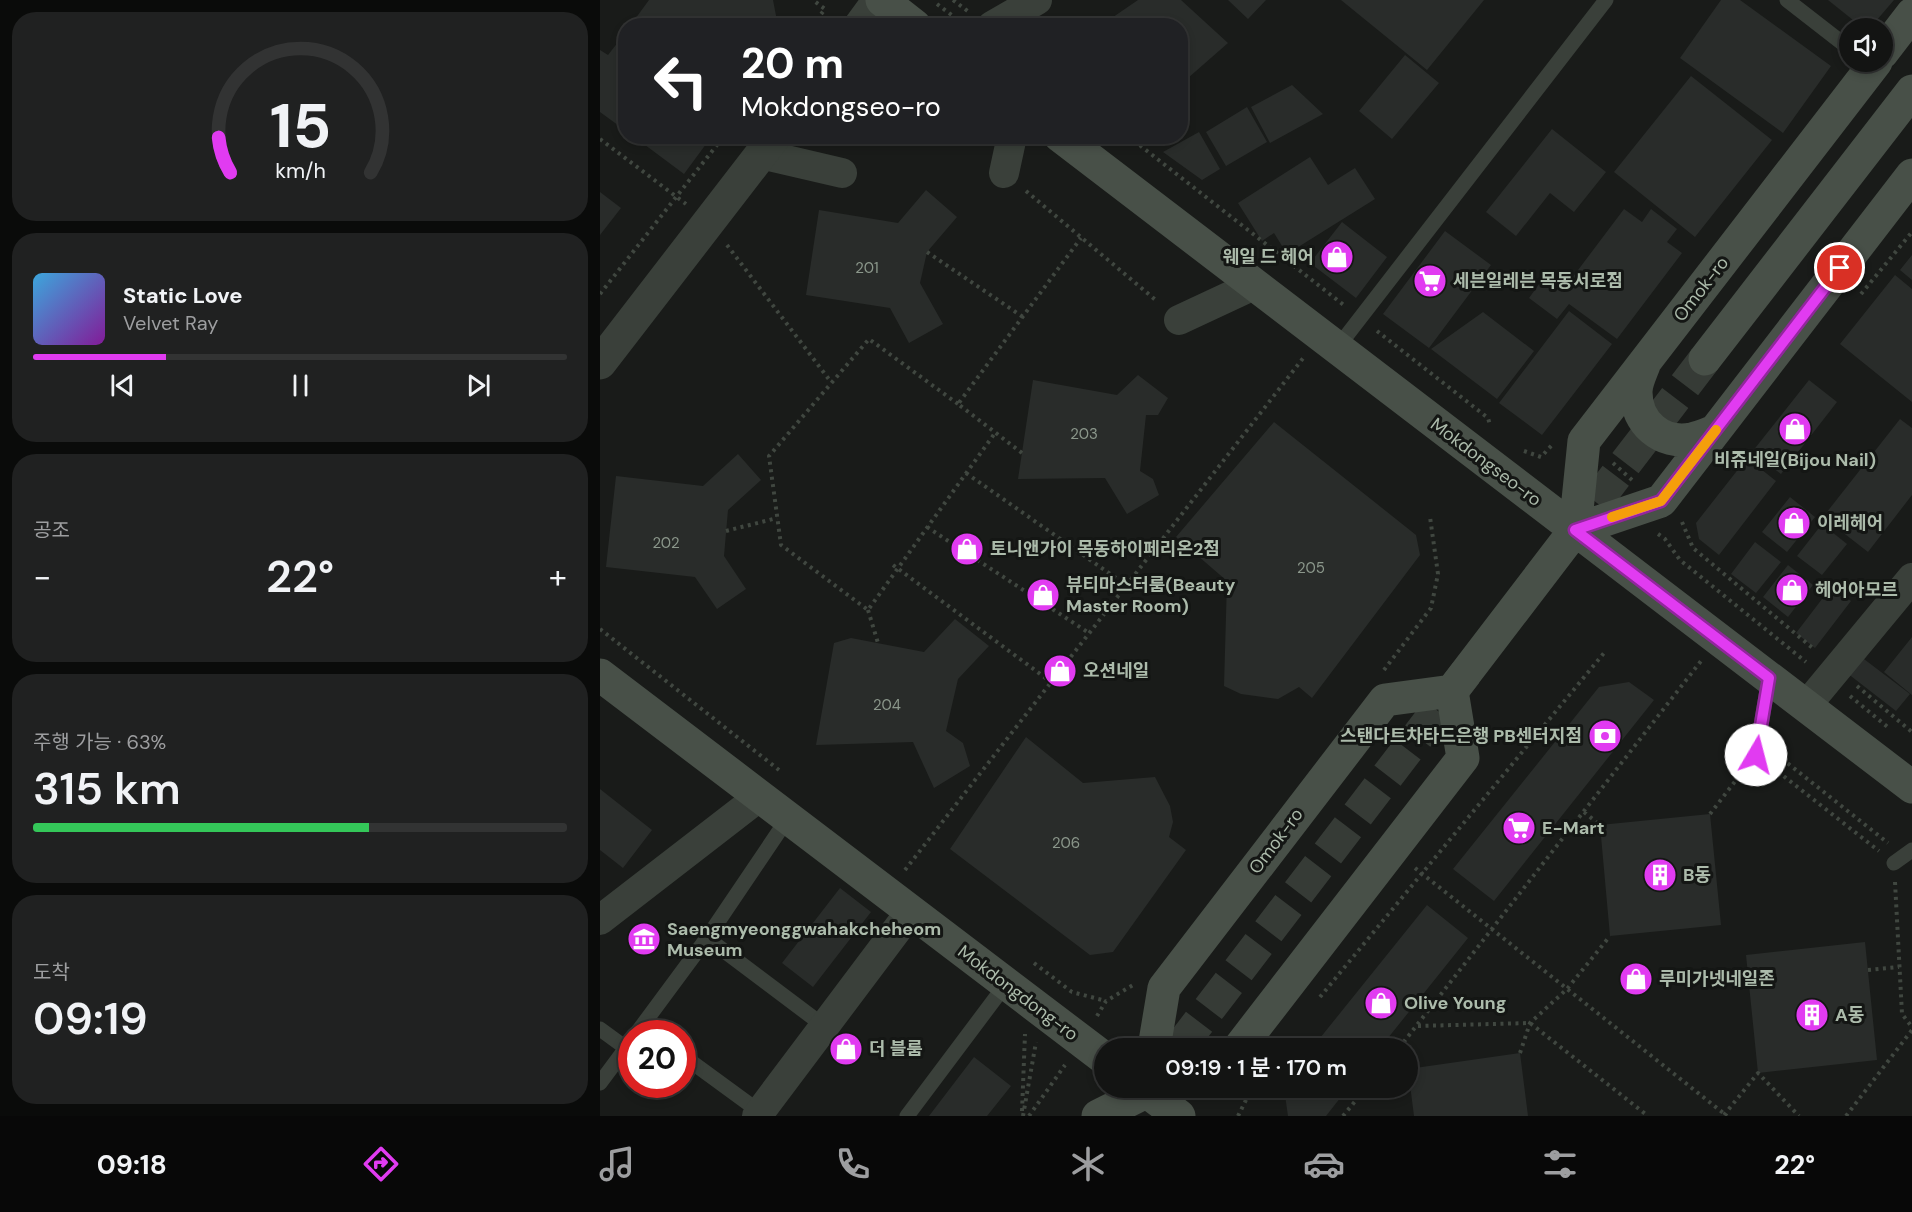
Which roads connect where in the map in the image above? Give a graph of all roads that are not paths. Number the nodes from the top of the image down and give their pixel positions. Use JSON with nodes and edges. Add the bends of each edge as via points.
{"nodes":[{"id":1,"x":1037,"y":0,"type":"edge"},
{"id":2,"x":1606,"y":0,"type":"edge"},
{"id":3,"x":1787,"y":0,"type":"edge"},
{"id":4,"x":892,"y":6,"type":"edge"},
{"id":5,"x":1912,"y":14,"type":"edge"},
{"id":6,"x":873,"y":18,"type":"edge"},
{"id":7,"x":1006,"y":18,"type":"edge"},
{"id":8,"x":1893,"y":33,"type":"edge"},
{"id":9,"x":1839,"y":37,"type":"edge"},
{"id":10,"x":1859,"y":72,"type":"edge"},
{"id":11,"x":1912,"y":91,"type":"edge"},
{"id":12,"x":1010,"y":144,"type":"edge"},
{"id":13,"x":1070,"y":144,"type":"edge"},
{"id":14,"x":768,"y":145,"type":"edge"},
{"id":15,"x":842,"y":172,"type":"dead end"},
{"id":16,"x":1004,"y":173,"type":"road end"},
{"id":17,"x":1912,"y":175,"type":"edge"},
{"id":18,"x":1254,"y":285,"type":"junction"},
{"id":19,"x":1179,"y":320,"type":"road end"},
{"id":20,"x":1329,"y":341,"type":"junction"},
{"id":21,"x":1706,"y":359,"type":"tunnel mouth"},
{"id":22,"x":600,"y":363,"type":"edge"},
{"id":23,"x":1644,"y":363,"type":"junction"},
{"id":24,"x":1715,"y":432,"type":"junction"},
{"id":25,"x":1575,"y":530,"type":"junction"},
{"id":26,"x":1912,"y":578,"type":"edge"},
{"id":27,"x":600,"y":675,"type":"edge"},
{"id":28,"x":1769,"y":678,"type":"junction"},
{"id":29,"x":1452,"y":691,"type":"junction"},
{"id":30,"x":1806,"y":706,"type":"junction"},
{"id":31,"x":1757,"y":747,"type":"road end"},
{"id":32,"x":1908,"y":777,"type":"edge"},
{"id":33,"x":759,"y":797,"type":"junction"},
{"id":34,"x":788,"y":818,"type":"junction"},
{"id":35,"x":901,"y":891,"type":"junction"},
{"id":36,"x":600,"y":920,"type":"edge"},
{"id":37,"x":706,"y":938,"type":"junction"},
{"id":38,"x":1006,"y":984,"type":"junction"},
{"id":39,"x":651,"y":1020,"type":"edge"},
{"id":40,"x":824,"y":1026,"type":"junction"},
{"id":41,"x":600,"y":1029,"type":"edge"},
{"id":42,"x":618,"y":1038,"type":"edge"},
{"id":43,"x":1156,"y":1038,"type":"edge"},
{"id":44,"x":1247,"y":1038,"type":"edge"},
{"id":45,"x":1094,"y":1051,"type":"edge"},
{"id":46,"x":618,"y":1059,"type":"edge"},
{"id":47,"x":696,"y":1066,"type":"edge"},
{"id":48,"x":600,"y":1083,"type":"edge"},
{"id":49,"x":1137,"y":1098,"type":"edge"},
{"id":50,"x":1152,"y":1098,"type":"edge"},
{"id":51,"x":759,"y":1114,"type":"edge"},
{"id":52,"x":907,"y":1116,"type":"edge"},
{"id":53,"x":1098,"y":1116,"type":"edge"},
{"id":54,"x":1179,"y":1116,"type":"edge"}],
"edges":[{"from":1,"to":7,"type":"street"},
{"from":2,"to":20,"type":"lane","via":[[1360,318]]},
{"from":3,"to":9,"type":"lane"},
{"from":4,"to":6,"type":"street"},
{"from":5,"to":8,"type":"main road","name":"Omok-ro"},
{"from":10,"to":23,"type":"main road","name":"Omok-ro"},
{"from":11,"to":21,"type":"main road"},
{"from":12,"to":16,"type":"street"},
{"from":13,"to":18,"type":"main road","name":"Mokdongseo-ro"},
{"from":14,"to":15,"type":"street"},
{"from":14,"to":22,"type":"street"},
{"from":17,"to":24,"type":"main road"},
{"from":18,"to":19,"type":"street"},
{"from":18,"to":20,"type":"main road","name":"Mokdongseo-ro"},
{"from":20,"to":25,"type":"main road","name":"Mokdongseo-ro"},
{"from":23,"to":24,"type":"main road","via":[[1636,391],[1645,422],[1660,436],[1678,440]]},
{"from":23,"to":25,"type":"main road","name":"Omok-ro","via":[[1584,441]]},
{"from":24,"to":25,"type":"main road","via":[[1661,501]]},
{"from":25,"to":28,"type":"main road","name":"Mokdongseo-ro"},
{"from":25,"to":29,"type":"main road"},
{"from":26,"to":30,"type":"street"},
{"from":27,"to":33,"type":"main road","name":"Mokdongdong-ro"},
{"from":28,"to":30,"type":"main road","name":"Mokdongseo-ro"},
{"from":28,"to":31,"type":"lane"},
{"from":29,"to":43,"type":"main road","name":"Omok-ro","via":[[1385,700],[1164,988]]},
{"from":29,"to":44,"type":"main road","via":[[1463,758]]},
{"from":30,"to":32,"type":"main road","name":"Mokdongseo-ro"},
{"from":33,"to":34,"type":"main road","name":"Mokdongdong-ro"},
{"from":33,"to":36,"type":"street"},
{"from":34,"to":35,"type":"main road","name":"Mokdongdong-ro"},
{"from":34,"to":37,"type":"lane"},
{"from":35,"to":38,"type":"main road","name":"Mokdongdong-ro"},
{"from":35,"to":40,"type":"street"},
{"from":37,"to":39,"type":"lane"},
{"from":37,"to":40,"type":"lane"},
{"from":38,"to":45,"type":"main road","name":"Mokdongdong-ro"},
{"from":38,"to":52,"type":"lane"},
{"from":40,"to":51,"type":"street"},
{"from":41,"to":42,"type":"lane"},
{"from":46,"to":48,"type":"lane"},
{"from":47,"to":51,"type":"lane"},
{"from":49,"to":53,"type":"main road"},
{"from":50,"to":54,"type":"main road"}]}
